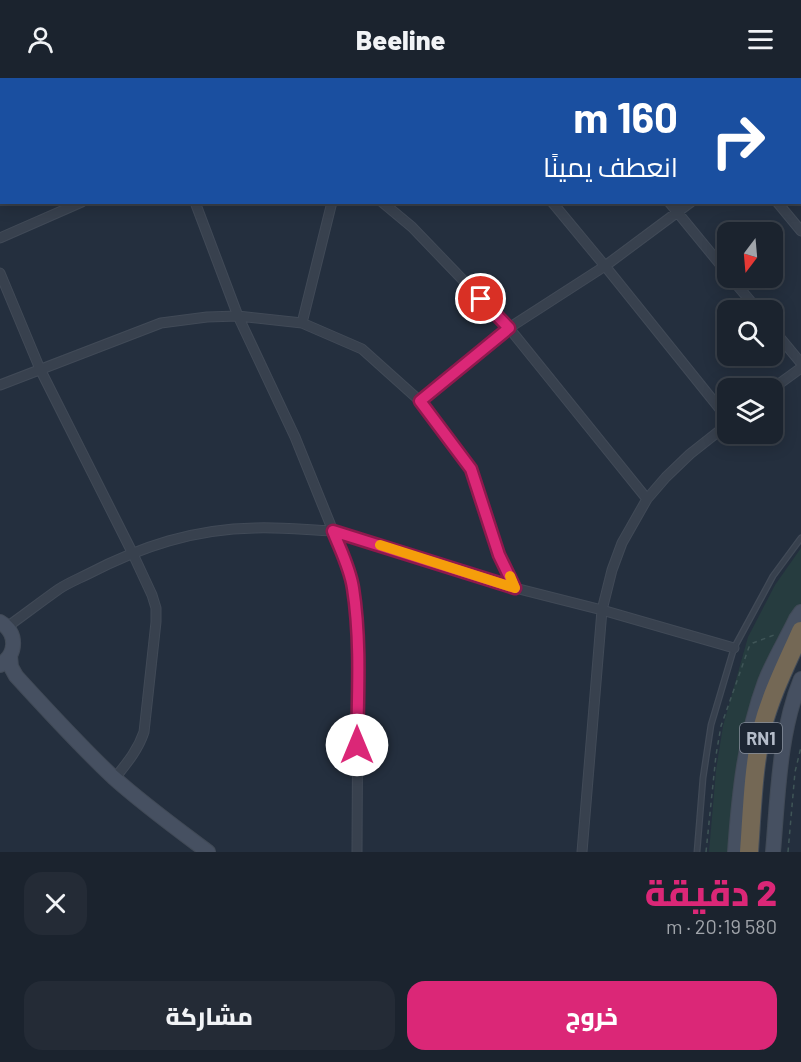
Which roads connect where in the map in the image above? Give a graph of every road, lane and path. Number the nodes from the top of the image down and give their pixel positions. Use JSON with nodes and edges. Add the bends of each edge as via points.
{"nodes":[{"id":1,"x":196,"y":204,"type":"edge"},
{"id":2,"x":332,"y":204,"type":"edge"},
{"id":3,"x":384,"y":204,"type":"edge"},
{"id":4,"x":554,"y":204,"type":"edge"},
{"id":5,"x":670,"y":204,"type":"edge"},
{"id":6,"x":688,"y":204,"type":"edge"},
{"id":7,"x":779,"y":204,"type":"edge"},
{"id":8,"x":63,"y":206,"type":"edge"},
{"id":9,"x":677,"y":213,"type":"junction"},
{"id":10,"x":801,"y":231,"type":"edge"},
{"id":11,"x":0,"y":238,"type":"edge"},
{"id":12,"x":717,"y":261,"type":"edge"},
{"id":13,"x":605,"y":266,"type":"junction"},
{"id":14,"x":0,"y":273,"type":"edge"},
{"id":15,"x":739,"y":288,"type":"edge"},
{"id":16,"x":749,"y":300,"type":"edge"},
{"id":17,"x":238,"y":316,"type":"junction"},
{"id":18,"x":302,"y":323,"type":"junction"},
{"id":19,"x":509,"y":328,"type":"junction"},
{"id":20,"x":783,"y":341,"type":"edge"},
{"id":21,"x":801,"y":363,"type":"edge"},
{"id":22,"x":801,"y":368,"type":"edge"},
{"id":23,"x":40,"y":369,"type":"junction"},
{"id":24,"x":783,"y":381,"type":"edge"},
{"id":25,"x":0,"y":385,"type":"edge"},
{"id":26,"x":420,"y":401,"type":"junction"},
{"id":27,"x":717,"y":405,"type":"edge"},
{"id":28,"x":717,"y":432,"type":"edge"},
{"id":29,"x":647,"y":499,"type":"junction"},
{"id":30,"x":333,"y":531,"type":"junction"},
{"id":31,"x":801,"y":538,"type":"edge"},
{"id":32,"x":132,"y":552,"type":"junction"},
{"id":33,"x":515,"y":588,"type":"junction"},
{"id":34,"x":602,"y":610,"type":"junction"},
{"id":35,"x":801,"y":612,"type":"edge"},
{"id":36,"x":4,"y":624,"type":"edge"},
{"id":37,"x":801,"y":631,"type":"edge"},
{"id":38,"x":776,"y":634,"type":"dead end"},
{"id":39,"x":734,"y":648,"type":"junction"},
{"id":40,"x":801,"y":655,"type":"edge"},
{"id":41,"x":3,"y":663,"type":"edge"},
{"id":42,"x":801,"y":679,"type":"edge"},
{"id":43,"x":801,"y":747,"type":"edge"},
{"id":44,"x":115,"y":778,"type":"junction"},
{"id":45,"x":208,"y":852,"type":"edge"},
{"id":46,"x":357,"y":852,"type":"edge"},
{"id":47,"x":582,"y":852,"type":"edge"},
{"id":48,"x":697,"y":852,"type":"edge"},
{"id":49,"x":706,"y":852,"type":"edge"},
{"id":50,"x":735,"y":852,"type":"edge"},
{"id":51,"x":749,"y":852,"type":"edge"},
{"id":52,"x":761,"y":852,"type":"edge"},
{"id":53,"x":773,"y":852,"type":"edge"},
{"id":54,"x":788,"y":852,"type":"edge"}],
"edges":[{"from":1,"to":17,"type":"street"},
{"from":2,"to":18,"type":"street"},
{"from":3,"to":19,"type":"street","via":[[412,227]]},
{"from":4,"to":13,"type":"street"},
{"from":5,"to":9,"type":"street"},
{"from":6,"to":9,"type":"street"},
{"from":7,"to":10,"type":"street"},
{"from":8,"to":11,"type":"street"},
{"from":9,"to":12,"type":"street"},
{"from":9,"to":13,"type":"street"},
{"from":13,"to":19,"type":"street"},
{"from":13,"to":27,"type":"street"},
{"from":14,"to":23,"type":"street"},
{"from":15,"to":16,"type":"street"},
{"from":17,"to":18,"type":"street"},
{"from":17,"to":23,"type":"street","via":[[161,323]]},
{"from":17,"to":30,"type":"street","via":[[295,437]]},
{"from":18,"to":26,"type":"street","via":[[362,349]]},
{"from":19,"to":26,"type":"street"},
{"from":19,"to":29,"type":"street"},
{"from":20,"to":21,"type":"street"},
{"from":22,"to":24,"type":"street"},
{"from":23,"to":25,"type":"street"},
{"from":23,"to":32,"type":"street"},
{"from":26,"to":33,"type":"street","via":[[471,469],[499,555]]},
{"from":28,"to":29,"type":"street","via":[[690,453]]},
{"from":29,"to":34,"type":"street","via":[[622,543]]},
{"from":30,"to":32,"type":"street","via":[[226,530],[182,536]]},
{"from":30,"to":33,"type":"street"},
{"from":30,"to":46,"type":"street","via":[[348,568],[355,610]]},
{"from":31,"to":39,"type":"lane","via":[[773,576]]},
{"from":32,"to":36,"type":"street","via":[[61,588]]},
{"from":32,"to":44,"type":"street","via":[[152,595],[156,622],[144,732],[134,754]]},
{"from":33,"to":34,"type":"street"},
{"from":34,"to":39,"type":"street"},
{"from":34,"to":47,"type":"street"},
{"from":35,"to":50,"type":"street","via":[[766,681],[752,726]]},
{"from":36,"to":41,"type":"street","via":[[14,641]]},
{"from":37,"to":51,"type":"highway","number":"RN1","via":[[762,728]]},
{"from":38,"to":49,"type":"path","via":[[749,647],[721,726]]},
{"from":39,"to":48,"type":"lane","via":[[711,725]]},
{"from":40,"to":52,"type":"highway","number":"RN1","via":[[786,688],[774,731]]},
{"from":41,"to":44,"type":"street"},
{"from":42,"to":53,"type":"street","via":[[786,733]]},
{"from":43,"to":54,"type":"path"},
{"from":44,"to":45,"type":"street"}]}
